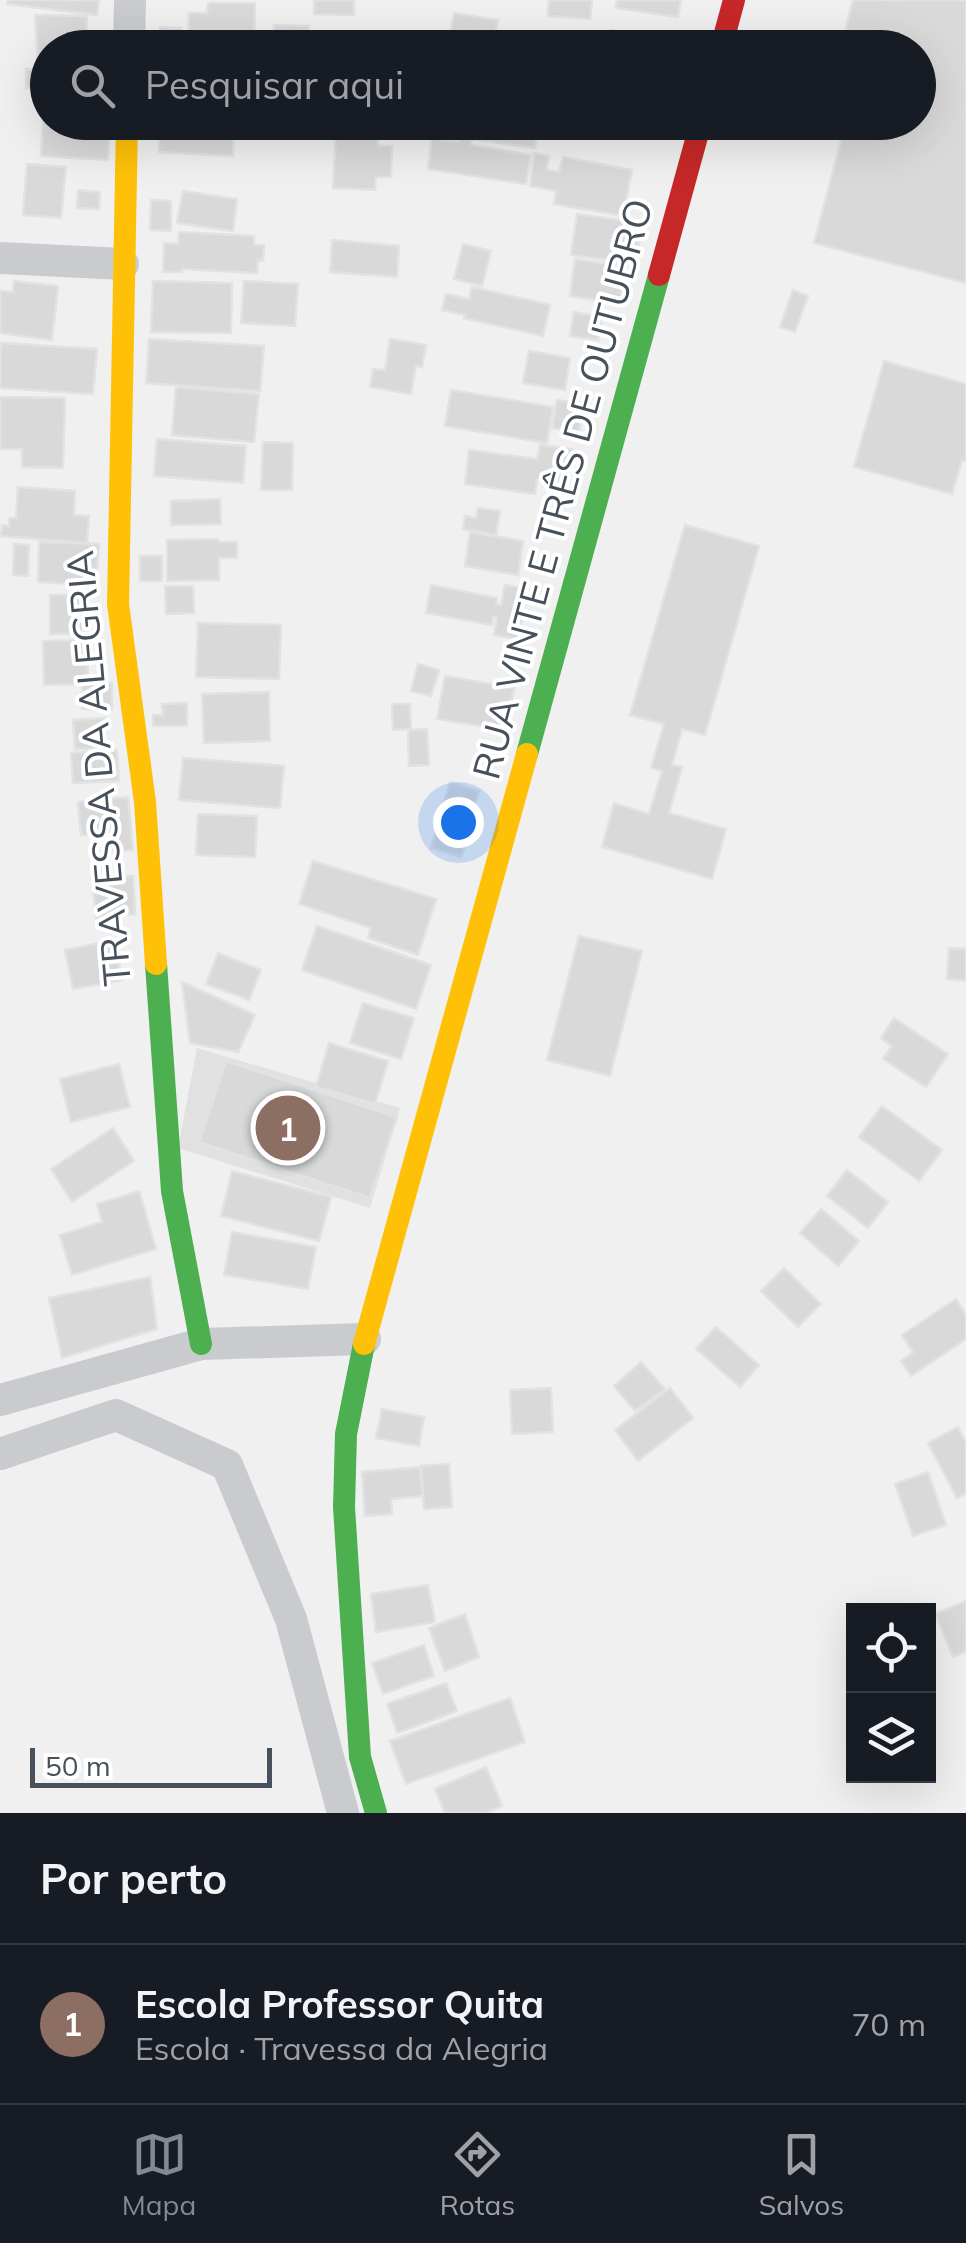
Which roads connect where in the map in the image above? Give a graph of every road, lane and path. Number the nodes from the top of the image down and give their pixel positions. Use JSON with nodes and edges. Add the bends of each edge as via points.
{"nodes":[{"id":1,"x":130,"y":0,"type":"edge"},
{"id":2,"x":734,"y":0,"type":"edge"},
{"id":3,"x":129,"y":30,"type":"edge"},
{"id":4,"x":726,"y":30,"type":"edge"},
{"id":5,"x":126,"y":140,"type":"edge"},
{"id":6,"x":695,"y":140,"type":"edge"},
{"id":7,"x":0,"y":258,"type":"edge"},
{"id":8,"x":122,"y":264,"type":"junction"},
{"id":9,"x":365,"y":1339,"type":"junction"},
{"id":10,"x":200,"y":1344,"type":"junction"},
{"id":11,"x":0,"y":1400,"type":"edge"},
{"id":12,"x":0,"y":1454,"type":"edge"},
{"id":13,"x":343,"y":1813,"type":"edge"},
{"id":14,"x":376,"y":1813,"type":"edge"}],
"edges":[{"from":1,"to":3,"type":"street"},
{"from":2,"to":4,"type":"street"},
{"from":5,"to":8,"type":"street","name":"TRAVESSA DA ALEGRIA"},
{"from":6,"to":9,"type":"street","name":"RUA VINTE E TRÊS DE OUTUBRO"},
{"from":7,"to":8,"type":"street"},
{"from":8,"to":10,"type":"street","name":"TRAVESSA DA ALEGRIA","via":[[118,604],[146,802],[172,1191]]},
{"from":9,"to":10,"type":"street"},
{"from":9,"to":14,"type":"street","name":"RUA VINTE E TRÊS DE OUTUBRO","via":[[346,1434],[344,1507],[360,1757]]},
{"from":10,"to":11,"type":"street"},
{"from":12,"to":13,"type":"street","via":[[116,1414],[227,1465],[291,1619]]}]}
